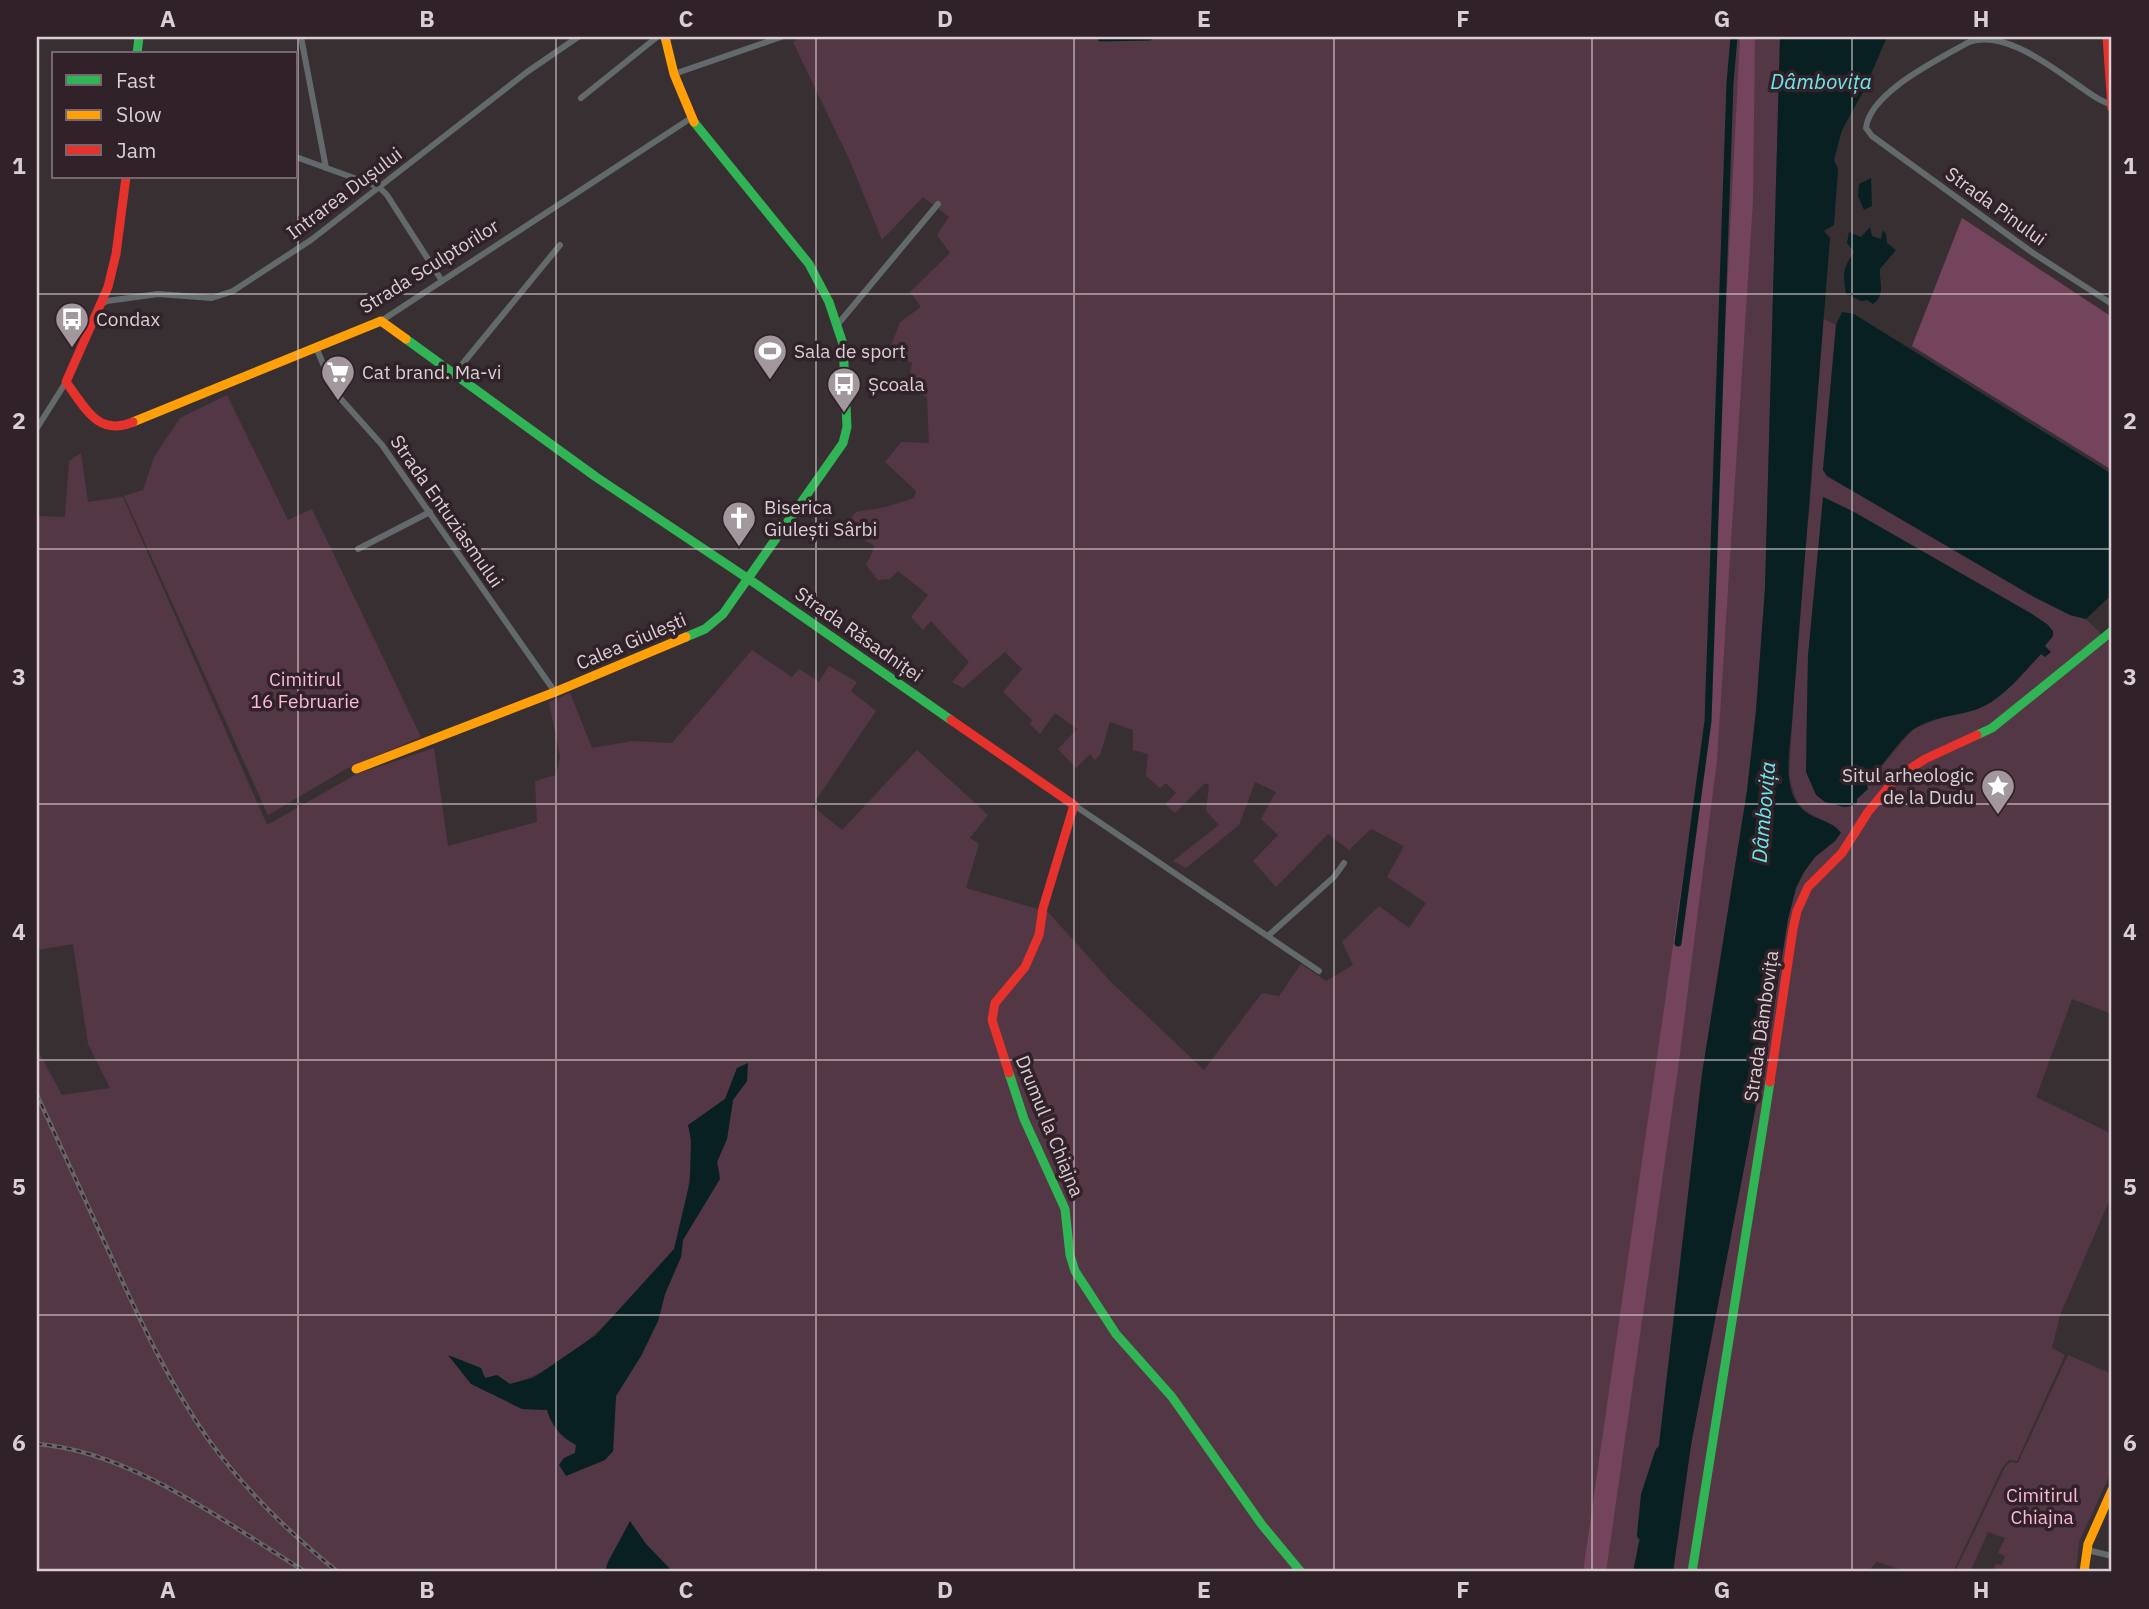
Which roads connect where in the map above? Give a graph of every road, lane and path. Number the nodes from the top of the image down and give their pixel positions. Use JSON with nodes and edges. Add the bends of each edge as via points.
{"nodes":[{"id":1,"x":301,"y":37,"type":"edge"},
{"id":2,"x":562,"y":37,"type":"edge"},
{"id":3,"x":578,"y":37,"type":"edge"},
{"id":4,"x":657,"y":37,"type":"edge"},
{"id":5,"x":665,"y":37,"type":"edge"},
{"id":6,"x":781,"y":37,"type":"edge"},
{"id":7,"x":2107,"y":37,"type":"edge"},
{"id":8,"x":564,"y":46,"type":"junction"},
{"id":9,"x":2110,"y":59,"type":"edge"},
{"id":10,"x":674,"y":74,"type":"junction"},
{"id":11,"x":581,"y":98,"type":"dead end"},
{"id":12,"x":2112,"y":106,"type":"edge"},
{"id":13,"x":691,"y":118,"type":"junction"},
{"id":14,"x":298,"y":158,"type":"edge"},
{"id":15,"x":326,"y":168,"type":"junction"},
{"id":16,"x":126,"y":178,"type":"edge"},
{"id":17,"x":379,"y":187,"type":"junction"},
{"id":18,"x":938,"y":204,"type":"dead end"},
{"id":19,"x":560,"y":245,"type":"dead end"},
{"id":20,"x":442,"y":281,"type":"junction"},
{"id":21,"x":102,"y":304,"type":"junction"},
{"id":22,"x":2112,"y":304,"type":"edge"},
{"id":23,"x":381,"y":321,"type":"junction"},
{"id":24,"x":838,"y":324,"type":"junction"},
{"id":25,"x":316,"y":347,"type":"junction"},
{"id":26,"x":455,"y":373,"type":"junction"},
{"id":27,"x":66,"y":382,"type":"junction"},
{"id":28,"x":37,"y":428,"type":"edge"},
{"id":29,"x":429,"y":512,"type":"junction"},
{"id":30,"x":358,"y":549,"type":"dead end"},
{"id":31,"x":748,"y":578,"type":"junction"},
{"id":32,"x":2112,"y":631,"type":"edge"},
{"id":33,"x":555,"y":692,"type":"junction"},
{"id":34,"x":356,"y":769,"type":"dead end"},
{"id":35,"x":1074,"y":804,"type":"junction"},
{"id":36,"x":1344,"y":863,"type":"dead end"},
{"id":37,"x":1269,"y":935,"type":"junction"},
{"id":38,"x":1319,"y":971,"type":"dead end"},
{"id":39,"x":2112,"y":1490,"type":"edge"},
{"id":40,"x":2087,"y":1550,"type":"junction"},
{"id":41,"x":2112,"y":1556,"type":"edge"},
{"id":42,"x":1301,"y":1572,"type":"edge"},
{"id":43,"x":1692,"y":1572,"type":"edge"},
{"id":44,"x":2084,"y":1572,"type":"edge"}],
"edges":[{"from":1,"to":15,"type":"street"},
{"from":2,"to":8,"type":"street"},
{"from":3,"to":8,"type":"street","name":"Intrarea Dușului"},
{"from":4,"to":11,"type":"street"},
{"from":5,"to":10,"type":"main road","name":"Calea Giulești"},
{"from":6,"to":10,"type":"street"},
{"from":7,"to":9,"type":"main road"},
{"from":8,"to":17,"type":"street","name":"Intrarea Dușului"},
{"from":9,"to":12,"type":"main road"},
{"from":10,"to":13,"type":"main road","name":"Calea Giulești"},
{"from":12,"to":22,"type":"street","name":"Strada Pinului","via":[[2028,53],[1977,39],[1895,87],[1866,128],[2033,253]]},
{"from":13,"to":20,"type":"street","name":"Strada Sculptorilor"},
{"from":13,"to":24,"type":"main road","name":"Calea Giulești","via":[[809,264]]},
{"from":14,"to":15,"type":"street"},
{"from":15,"to":17,"type":"street"},
{"from":16,"to":21,"type":"main road","via":[[116,254]]},
{"from":17,"to":20,"type":"street"},
{"from":17,"to":21,"type":"street","name":"Intrarea Dușului","via":[[311,240],[233,291],[212,298],[158,294]]},
{"from":18,"to":24,"type":"street"},
{"from":19,"to":26,"type":"street"},
{"from":20,"to":23,"type":"street","name":"Strada Sculptorilor"},
{"from":21,"to":27,"type":"main road"},
{"from":23,"to":25,"type":"main road","name":"Strada Sculptorilor"},
{"from":23,"to":26,"type":"main road","name":"Strada Răsadniței"},
{"from":24,"to":31,"type":"main road","name":"Calea Giulești","via":[[845,363],[847,426],[843,443]]},
{"from":25,"to":27,"type":"main road","name":"Strada Sculptorilor","via":[[124,426],[97,422]]},
{"from":25,"to":29,"type":"street","name":"Strada Entuziasmului","via":[[340,398],[382,445]]},
{"from":26,"to":31,"type":"main road","name":"Strada Răsadniței","via":[[596,477]]},
{"from":27,"to":28,"type":"street"},
{"from":29,"to":30,"type":"street"},
{"from":29,"to":33,"type":"street","name":"Strada Entuziasmului"},
{"from":31,"to":33,"type":"main road","name":"Calea Giulești","via":[[723,614],[705,628]]},
{"from":31,"to":35,"type":"main road","name":"Strada Răsadniței"},
{"from":32,"to":43,"type":"main road","name":"Strada Dâmbovița","via":[[1992,729],[1896,778],[1842,853],[1802,898],[1793,929]]},
{"from":33,"to":34,"type":"main road","name":"Calea Giulești"},
{"from":35,"to":37,"type":"street","name":"Strada Răsadniței"},
{"from":35,"to":42,"type":"main road","name":"Drumul la Chiajna","via":[[1039,935],[1025,967],[995,1003],[992,1020],[1024,1119],[1060,1196],[1068,1221],[1072,1264],[1106,1320],[1172,1398]]},
{"from":36,"to":37,"type":"street"},
{"from":37,"to":38,"type":"street","name":"Strada Răsadniței"},
{"from":39,"to":40,"type":"main road"},
{"from":40,"to":41,"type":"street"},
{"from":40,"to":44,"type":"main road"}]}
